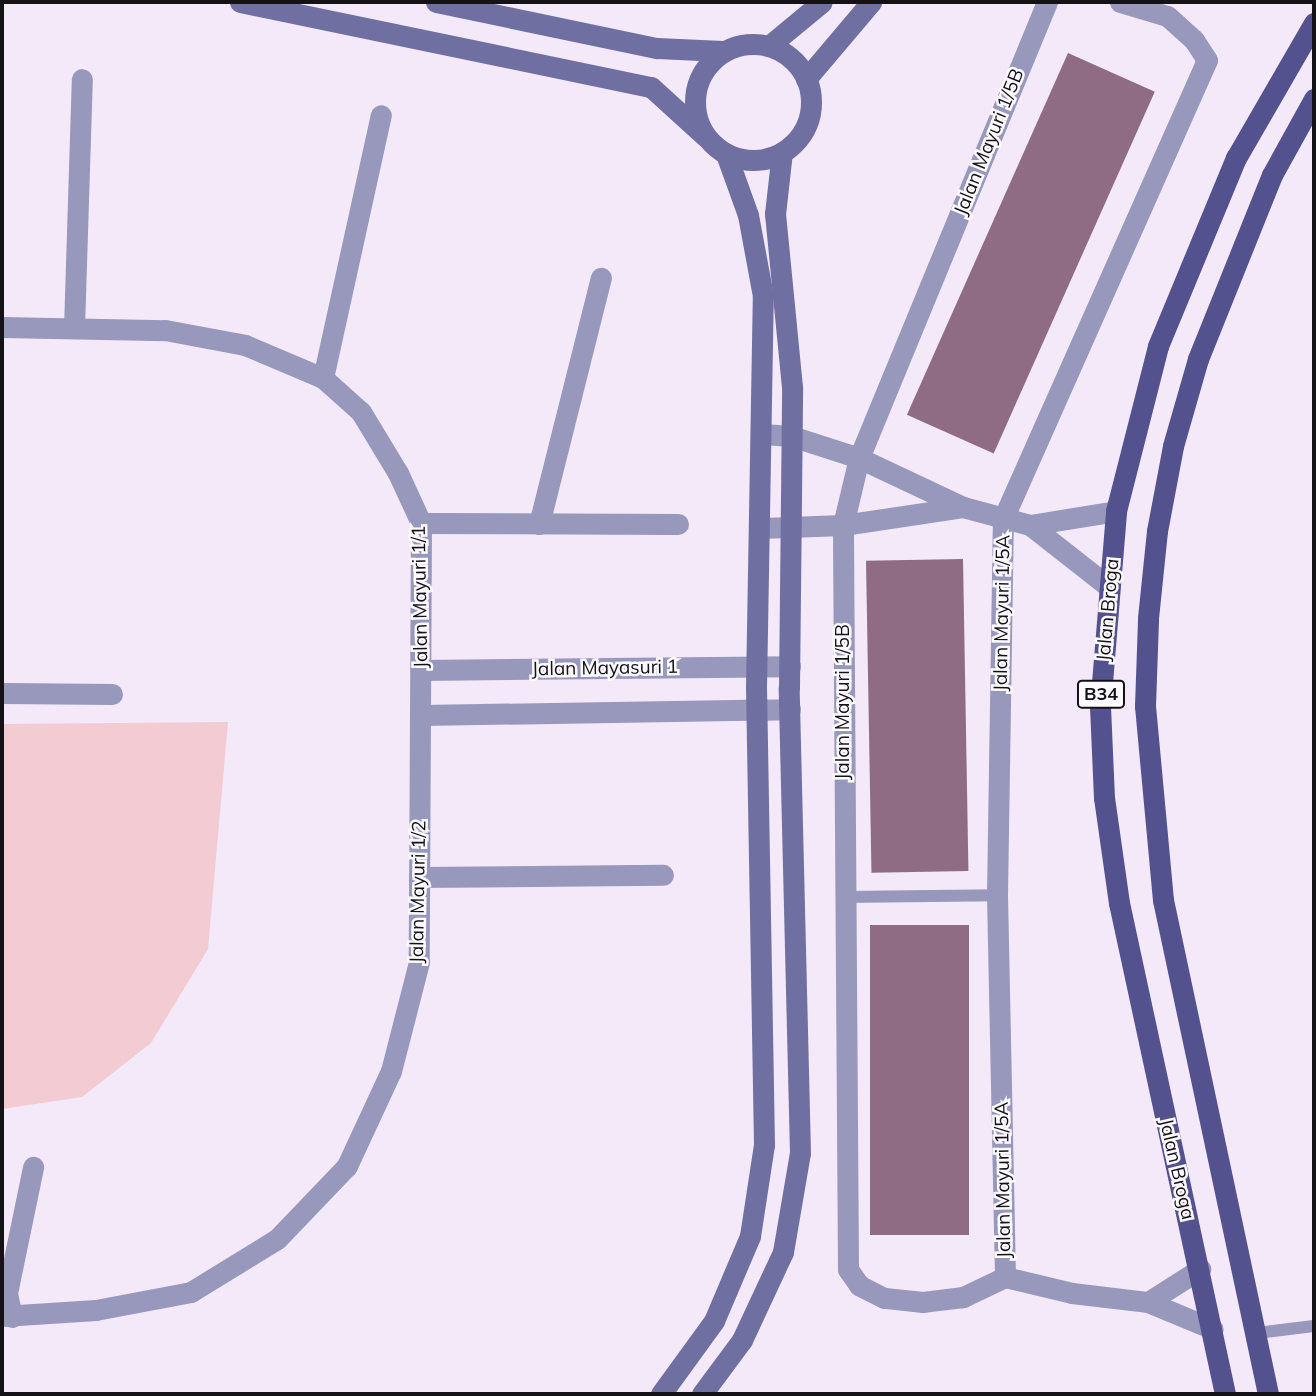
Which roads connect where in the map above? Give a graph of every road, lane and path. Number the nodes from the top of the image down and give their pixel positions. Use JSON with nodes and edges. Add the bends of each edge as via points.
{"nodes":[{"id":1,"x":240,"y":2,"type":"edge"},
{"id":2,"x":436,"y":2,"type":"edge"},
{"id":3,"x":822,"y":2,"type":"edge"},
{"id":4,"x":871,"y":2,"type":"edge"},
{"id":5,"x":1048,"y":2,"type":"edge"},
{"id":6,"x":1120,"y":2,"type":"edge"},
{"id":7,"x":1314,"y":23,"type":"edge"},
{"id":8,"x":770,"y":46,"type":"junction"},
{"id":9,"x":722,"y":51,"type":"junction"},
{"id":10,"x":82,"y":79,"type":"dead end"},
{"id":11,"x":806,"y":79,"type":"junction"},
{"id":12,"x":1314,"y":99,"type":"edge"},
{"id":13,"x":381,"y":115,"type":"dead end"},
{"id":14,"x":706,"y":137,"type":"junction"},
{"id":15,"x":782,"y":152,"type":"junction"},
{"id":16,"x":726,"y":154,"type":"junction"},
{"id":17,"x":601,"y":278,"type":"dead end"},
{"id":18,"x":2,"y":327,"type":"edge"},
{"id":19,"x":74,"y":328,"type":"junction"},
{"id":20,"x":323,"y":378,"type":"junction"},
{"id":21,"x":763,"y":434,"type":"junction"},
{"id":22,"x":791,"y":436,"type":"junction"},
{"id":23,"x":859,"y":458,"type":"junction"},
{"id":24,"x":963,"y":508,"type":"junction"},
{"id":25,"x":1116,"y":511,"type":"junction"},
{"id":26,"x":1003,"y":519,"type":"junction"},
{"id":27,"x":421,"y":523,"type":"junction"},
{"id":28,"x":539,"y":524,"type":"junction"},
{"id":29,"x":678,"y":524,"type":"dead end"},
{"id":30,"x":843,"y":525,"type":"junction"},
{"id":31,"x":1030,"y":525,"type":"junction"},
{"id":32,"x":791,"y":526,"type":"junction"},
{"id":33,"x":760,"y":528,"type":"junction"},
{"id":34,"x":1109,"y":587,"type":"junction"},
{"id":35,"x":756,"y":666,"type":"junction"},
{"id":36,"x":790,"y":666,"type":"junction"},
{"id":37,"x":421,"y":670,"type":"junction"},
{"id":38,"x":2,"y":693,"type":"edge"},
{"id":39,"x":112,"y":694,"type":"dead end"},
{"id":40,"x":790,"y":709,"type":"junction"},
{"id":41,"x":756,"y":710,"type":"junction"},
{"id":42,"x":421,"y":715,"type":"junction"},
{"id":43,"x":663,"y":876,"type":"dead end"},
{"id":44,"x":419,"y":877,"type":"junction"},
{"id":45,"x":997,"y":895,"type":"junction"},
{"id":46,"x":844,"y":897,"type":"junction"},
{"id":47,"x":33,"y":1167,"type":"dead end"},
{"id":48,"x":1200,"y":1269,"type":"junction"},
{"id":49,"x":1005,"y":1277,"type":"junction"},
{"id":50,"x":1148,"y":1302,"type":"junction"},
{"id":51,"x":7,"y":1317,"type":"edge"},
{"id":52,"x":1314,"y":1326,"type":"edge"},
{"id":53,"x":1213,"y":1329,"type":"junction"},
{"id":54,"x":1257,"y":1333,"type":"junction"},
{"id":55,"x":661,"y":1394,"type":"edge"},
{"id":56,"x":702,"y":1394,"type":"edge"},
{"id":57,"x":1224,"y":1394,"type":"edge"},
{"id":58,"x":1268,"y":1394,"type":"edge"}],
"edges":[{"from":1,"to":14,"type":"street","via":[[651,87]]},
{"from":2,"to":9,"type":"street","via":[[657,48]]},
{"from":3,"to":8,"type":"street"},
{"from":4,"to":11,"type":"street"},
{"from":5,"to":23,"type":"street","name":"Jalan Mayuri 1/5B"},
{"from":6,"to":26,"type":"street","name":"Jalan Mayuri 1/5A","via":[[1167,16],[1194,40],[1207,60]]},
{"from":7,"to":25,"type":"main road","name":"Jalan Broga","number":"B34","via":[[1236,158],[1191,260],[1157,346]]},
{"from":8,"to":9,"type":"street","via":[[746,44]]},
{"from":8,"to":11,"type":"street","via":[[797,64]]},
{"from":9,"to":14,"type":"street","via":[[708,64],[694,100]]},
{"from":10,"to":19,"type":"street"},
{"from":11,"to":15,"type":"street","via":[[811,99],[808,118],[799,137]]},
{"from":12,"to":54,"type":"main road","name":"Jalan Broga","number":"B34","via":[[1272,175],[1198,359],[1173,446],[1157,531],[1148,618],[1146,718],[1164,900],[1185,1015]]},
{"from":13,"to":20,"type":"street"},
{"from":14,"to":16,"type":"street"},
{"from":15,"to":16,"type":"street","via":[[746,160]]},
{"from":15,"to":22,"type":"street","via":[[775,214],[786,293]]},
{"from":16,"to":21,"type":"street","via":[[748,215],[763,296]]},
{"from":17,"to":28,"type":"street"},
{"from":18,"to":19,"type":"street","name":"Jalan Mayuri 1/1"},
{"from":19,"to":20,"type":"street","name":"Jalan Mayuri 1/1","via":[[165,330],[245,345]]},
{"from":20,"to":27,"type":"street","name":"Jalan Mayuri 1/1","via":[[362,412]]},
{"from":21,"to":22,"type":"street"},
{"from":21,"to":33,"type":"street"},
{"from":22,"to":23,"type":"street"},
{"from":22,"to":32,"type":"street"},
{"from":23,"to":24,"type":"street"},
{"from":23,"to":30,"type":"street","name":"Jalan Mayuri 1/5B"},
{"from":24,"to":26,"type":"street"},
{"from":24,"to":30,"type":"street"},
{"from":25,"to":31,"type":"street"},
{"from":25,"to":34,"type":"main road","name":"Jalan Broga","number":"B34"},
{"from":26,"to":31,"type":"street"},
{"from":26,"to":45,"type":"street","name":"Jalan Mayuri 1/5A"},
{"from":27,"to":28,"type":"street"},
{"from":27,"to":37,"type":"street","name":"Jalan Mayuri 1/1"},
{"from":28,"to":29,"type":"street"},
{"from":30,"to":32,"type":"street"},
{"from":30,"to":46,"type":"street","name":"Jalan Mayuri 1/5B"},
{"from":31,"to":34,"type":"street"},
{"from":32,"to":33,"type":"street"},
{"from":32,"to":36,"type":"street"},
{"from":33,"to":35,"type":"street"},
{"from":34,"to":48,"type":"main road","name":"Jalan Broga","number":"B34","via":[[1100,707],[1104,798],[1141,1022]]},
{"from":35,"to":36,"type":"street","name":"Jalan Mayasuri 1"},
{"from":35,"to":37,"type":"street","name":"Jalan Mayasuri 1"},
{"from":35,"to":41,"type":"street"},
{"from":36,"to":40,"type":"street"},
{"from":37,"to":42,"type":"street","name":"Jalan Mayuri 1/1"},
{"from":38,"to":39,"type":"street"},
{"from":40,"to":41,"type":"street"},
{"from":40,"to":56,"type":"street","via":[[800,1153],[783,1252],[742,1340]]},
{"from":41,"to":42,"type":"street"},
{"from":41,"to":55,"type":"street","via":[[764,1144],[750,1236],[714,1321]]},
{"from":42,"to":44,"type":"street","name":"Jalan Mayuri 1/2"},
{"from":43,"to":44,"type":"street"},
{"from":44,"to":51,"type":"street","name":"Jalan Mayuri 1/2","via":[[419,962],[391,1071],[347,1166],[277,1239],[191,1292],[96,1311]]},
{"from":45,"to":46,"type":"lane"},
{"from":45,"to":49,"type":"street","name":"Jalan Mayuri 1/5A"},
{"from":46,"to":49,"type":"street","name":"Jalan Mayuri 1/5B","via":[[848,1269],[859,1285],[884,1298],[923,1303],[963,1297]]},
{"from":47,"to":51,"type":"street","via":[[7,1293]]},
{"from":48,"to":50,"type":"street"},
{"from":48,"to":53,"type":"main road","name":"Jalan Broga","number":"B34"},
{"from":49,"to":50,"type":"street","via":[[1072,1293]]},
{"from":50,"to":53,"type":"street"},
{"from":52,"to":54,"type":"lane"},
{"from":53,"to":57,"type":"main road","name":"Jalan Broga","number":"B34"},
{"from":54,"to":58,"type":"main road","name":"Jalan Broga","number":"B34"}]}
